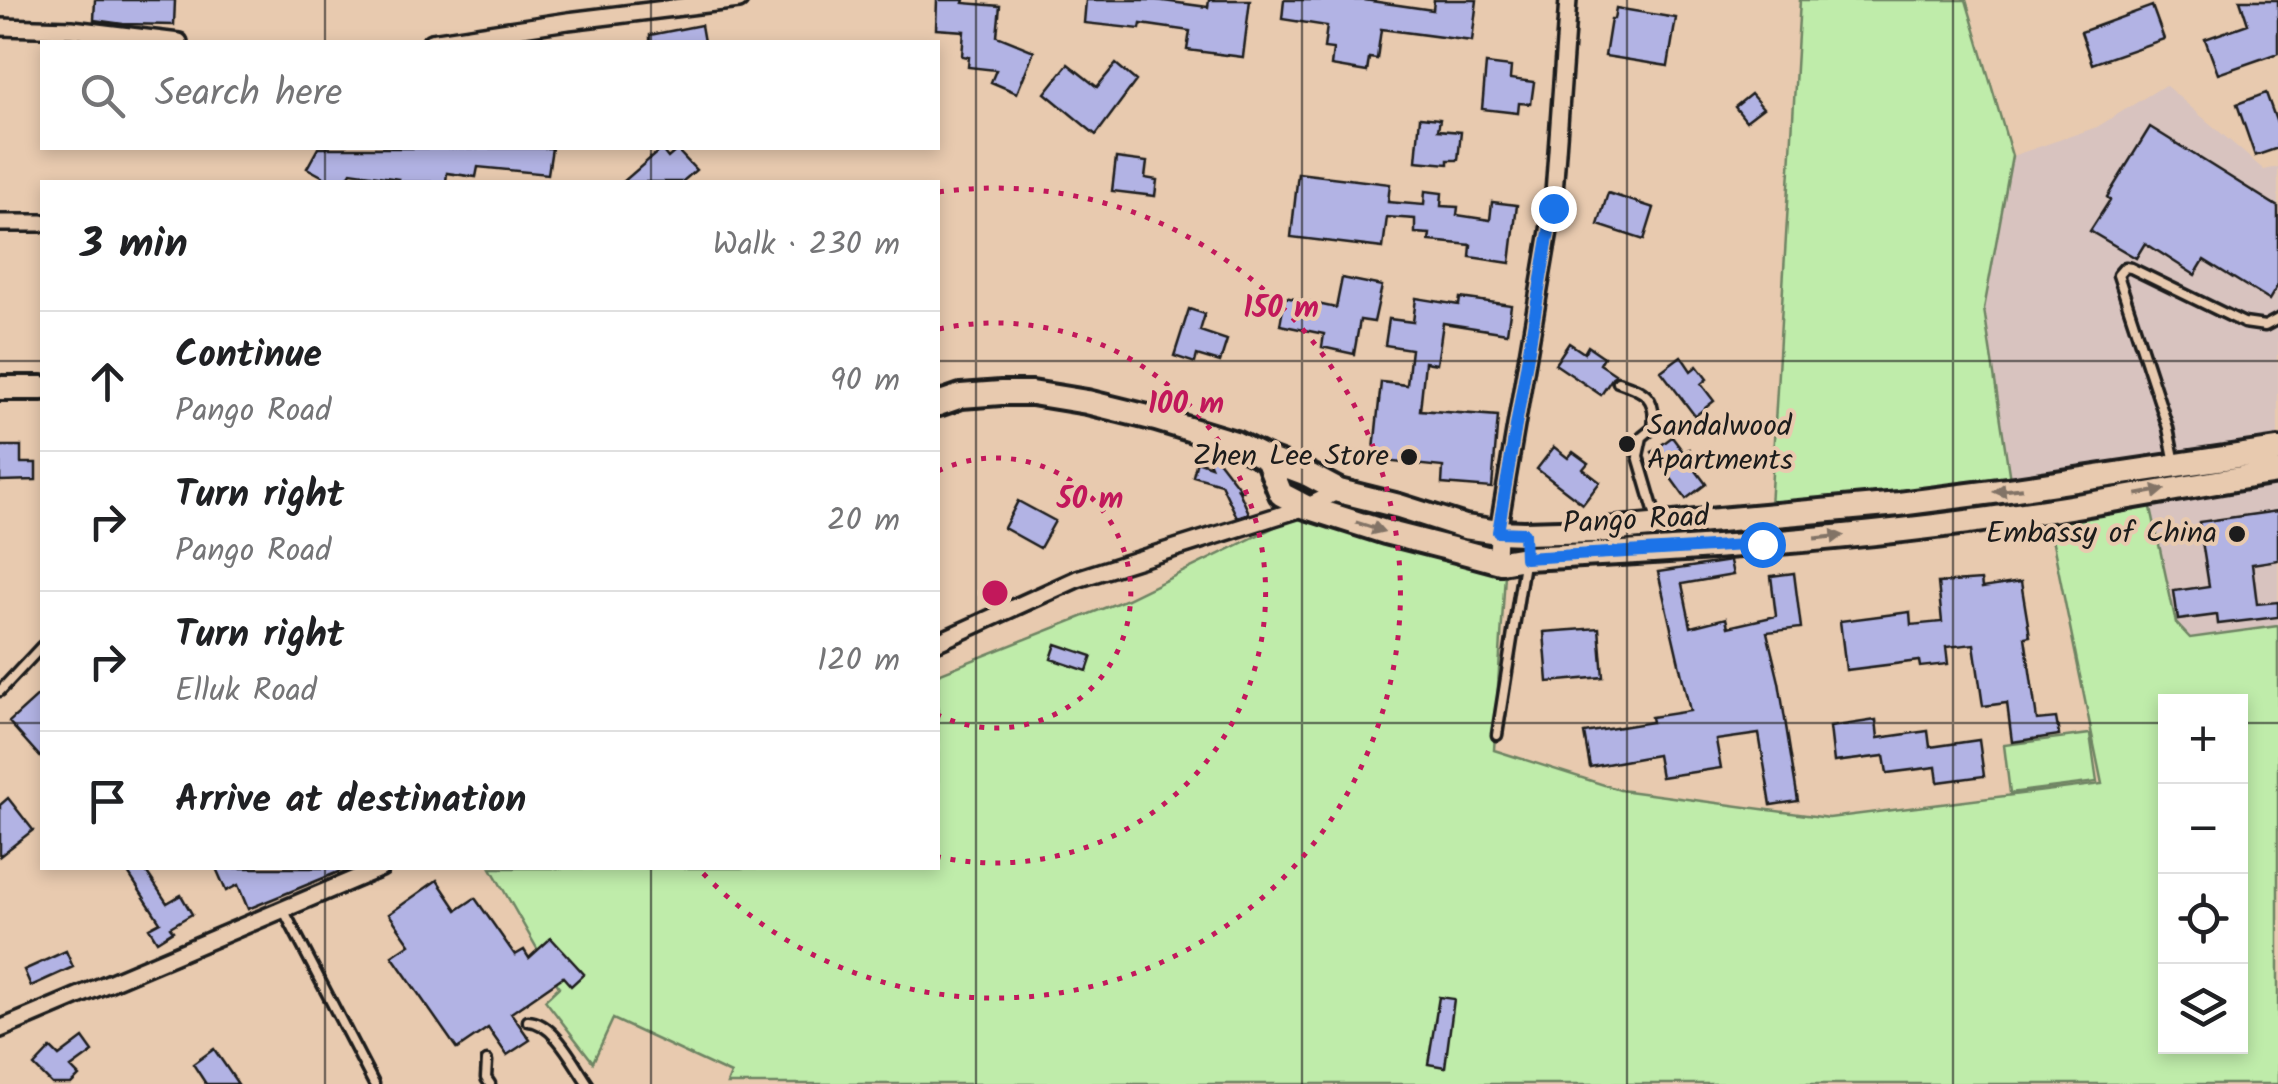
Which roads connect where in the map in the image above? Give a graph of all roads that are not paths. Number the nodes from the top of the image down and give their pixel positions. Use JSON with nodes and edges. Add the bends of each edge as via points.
{"nodes":[{"id":1,"x":738,"y":0,"type":"edge"},
{"id":2,"x":1568,"y":0,"type":"edge"},
{"id":3,"x":0,"y":27,"type":"edge"},
{"id":4,"x":163,"y":40,"type":"edge"},
{"id":5,"x":443,"y":40,"type":"edge"},
{"id":6,"x":40,"y":222,"type":"edge"},
{"id":7,"x":0,"y":223,"type":"edge"},
{"id":8,"x":2278,"y":319,"type":"edge"},
{"id":9,"x":1618,"y":382,"type":"dead end"},
{"id":10,"x":0,"y":388,"type":"edge"},
{"id":11,"x":40,"y":388,"type":"edge"},
{"id":12,"x":940,"y":403,"type":"edge"},
{"id":13,"x":2278,"y":450,"type":"edge"},
{"id":14,"x":1267,"y":459,"type":"junction"},
{"id":15,"x":2176,"y":466,"type":"junction"},
{"id":16,"x":2278,"y":472,"type":"edge"},
{"id":17,"x":1339,"y":491,"type":"junction"},
{"id":18,"x":1306,"y":506,"type":"junction"},
{"id":19,"x":1658,"y":526,"type":"junction"},
{"id":20,"x":1498,"y":532,"type":"junction"},
{"id":21,"x":1524,"y":533,"type":"junction"},
{"id":22,"x":1525,"y":558,"type":"junction"},
{"id":23,"x":1496,"y":561,"type":"junction"},
{"id":24,"x":940,"y":641,"type":"edge"},
{"id":25,"x":40,"y":648,"type":"edge"},
{"id":26,"x":0,"y":691,"type":"edge"},
{"id":27,"x":1498,"y":735,"type":"dead end"},
{"id":28,"x":376,"y":870,"type":"edge"},
{"id":29,"x":283,"y":909,"type":"junction"},
{"id":30,"x":528,"y":1021,"type":"dead end"},
{"id":31,"x":0,"y":1029,"type":"edge"},
{"id":32,"x":487,"y":1061,"type":"dead end"},
{"id":33,"x":374,"y":1084,"type":"edge"},
{"id":34,"x":490,"y":1084,"type":"edge"},
{"id":35,"x":588,"y":1084,"type":"edge"}],
"edges":[{"from":1,"to":5,"type":"street"},
{"from":2,"to":20,"type":"street","via":[[1553,208]]},
{"from":3,"to":4,"type":"street"},
{"from":6,"to":7,"type":"street"},
{"from":8,"to":15,"type":"lane","via":[[2264,326],[2244,323],[2131,268],[2118,275]]},
{"from":9,"to":19,"type":"lane","via":[[1641,389],[1655,414],[1638,456]]},
{"from":10,"to":11,"type":"street"},
{"from":12,"to":14,"type":"street","name":"Pango Road","via":[[1032,392],[1156,419]]},
{"from":13,"to":15,"type":"street","name":"Pango Road"},
{"from":14,"to":17,"type":"street","name":"Pango Road"},
{"from":14,"to":18,"type":"street","name":"Pango Road","via":[[1281,494]]},
{"from":15,"to":19,"type":"street","name":"Pango Road","one_way":true,"via":[[1899,504]]},
{"from":22,"to":16,"type":"street","name":"Pango Road","one_way":true,"via":[[1908,529]]},
{"from":17,"to":18,"type":"street"},
{"from":17,"to":20,"type":"street","name":"Pango Road"},
{"from":18,"to":23,"type":"street","name":"Pango Road","one_way":true},
{"from":18,"to":24,"type":"street","via":[[1077,579]]},
{"from":19,"to":21,"type":"street","name":"Pango Road"},
{"from":20,"to":21,"type":"street","name":"Pango Road"},
{"from":20,"to":23,"type":"street"},
{"from":21,"to":22,"type":"lane"},
{"from":22,"to":23,"type":"street","name":"Pango Road"},
{"from":22,"to":27,"type":"lane"},
{"from":25,"to":26,"type":"lane"},
{"from":28,"to":29,"type":"street"},
{"from":29,"to":31,"type":"street"},
{"from":29,"to":33,"type":"lane"},
{"from":30,"to":35,"type":"lane","via":[[552,1032]]},
{"from":32,"to":34,"type":"lane"}]}
